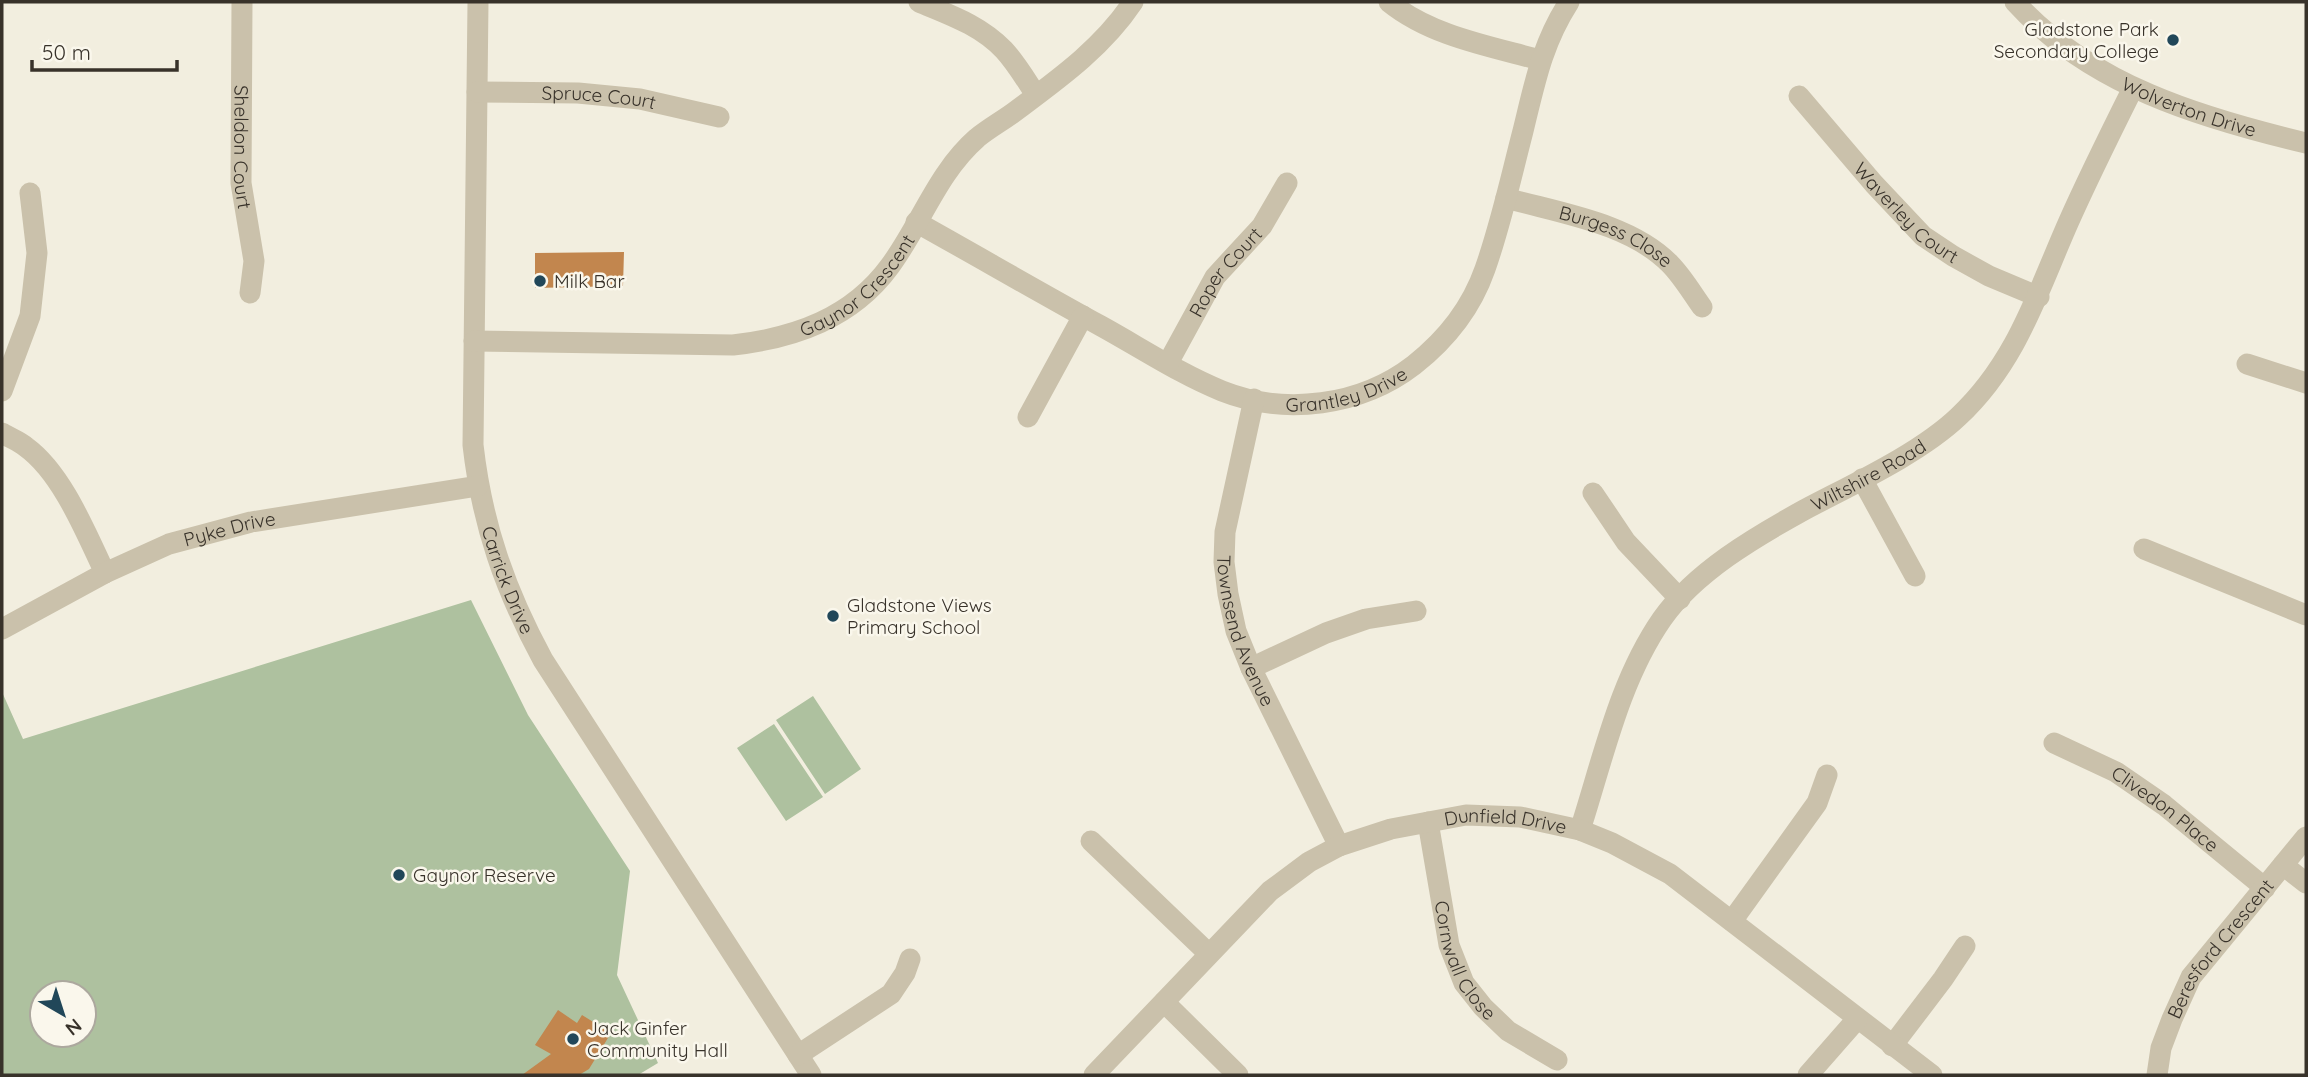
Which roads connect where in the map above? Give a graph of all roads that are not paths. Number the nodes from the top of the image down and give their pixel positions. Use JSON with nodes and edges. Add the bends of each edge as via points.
{"nodes":[{"id":1,"x":242,"y":2,"type":"edge"},
{"id":2,"x":478,"y":2,"type":"edge"},
{"id":3,"x":919,"y":2,"type":"edge"},
{"id":4,"x":1133,"y":2,"type":"edge"},
{"id":5,"x":1389,"y":2,"type":"edge"},
{"id":6,"x":1569,"y":2,"type":"edge"},
{"id":7,"x":2015,"y":2,"type":"edge"},
{"id":8,"x":1540,"y":60,"type":"junction"},
{"id":9,"x":2133,"y":88,"type":"junction"},
{"id":10,"x":477,"y":92,"type":"junction"},
{"id":11,"x":1036,"y":95,"type":"junction"},
{"id":12,"x":1799,"y":96,"type":"dead end"},
{"id":13,"x":719,"y":117,"type":"dead end"},
{"id":14,"x":2306,"y":143,"type":"edge"},
{"id":15,"x":1287,"y":183,"type":"dead end"},
{"id":16,"x":30,"y":193,"type":"dead end"},
{"id":17,"x":1506,"y":198,"type":"junction"},
{"id":18,"x":916,"y":222,"type":"junction"},
{"id":19,"x":250,"y":293,"type":"dead end"},
{"id":20,"x":2039,"y":296,"type":"junction"},
{"id":21,"x":1702,"y":307,"type":"dead end"},
{"id":22,"x":1083,"y":316,"type":"junction"},
{"id":23,"x":474,"y":341,"type":"junction"},
{"id":24,"x":1168,"y":363,"type":"junction"},
{"id":25,"x":2247,"y":364,"type":"dead end"},
{"id":26,"x":2306,"y":383,"type":"edge"},
{"id":27,"x":2,"y":391,"type":"edge"},
{"id":28,"x":1254,"y":399,"type":"junction"},
{"id":29,"x":1028,"y":417,"type":"dead end"},
{"id":30,"x":2,"y":433,"type":"edge"},
{"id":31,"x":1862,"y":479,"type":"junction"},
{"id":32,"x":478,"y":486,"type":"junction"},
{"id":33,"x":1593,"y":493,"type":"dead end"},
{"id":34,"x":2144,"y":549,"type":"dead end"},
{"id":35,"x":105,"y":573,"type":"junction"},
{"id":36,"x":1915,"y":576,"type":"dead end"},
{"id":37,"x":1680,"y":599,"type":"junction"},
{"id":38,"x":1416,"y":611,"type":"dead end"},
{"id":39,"x":2306,"y":615,"type":"edge"},
{"id":40,"x":2,"y":629,"type":"edge"},
{"id":41,"x":1251,"y":668,"type":"junction"},
{"id":42,"x":2054,"y":743,"type":"dead end"},
{"id":43,"x":1827,"y":775,"type":"dead end"},
{"id":44,"x":1428,"y":822,"type":"junction"},
{"id":45,"x":1580,"y":830,"type":"junction"},
{"id":46,"x":2306,"y":837,"type":"edge"},
{"id":47,"x":1091,"y":841,"type":"dead end"},
{"id":48,"x":1339,"y":846,"type":"junction"},
{"id":49,"x":2283,"y":865,"type":"junction"},
{"id":50,"x":2306,"y":883,"type":"edge"},
{"id":51,"x":2265,"y":888,"type":"junction"},
{"id":52,"x":1732,"y":921,"type":"junction"},
{"id":53,"x":1965,"y":946,"type":"dead end"},
{"id":54,"x":1208,"y":953,"type":"junction"},
{"id":55,"x":910,"y":959,"type":"dead end"},
{"id":56,"x":1164,"y":1002,"type":"junction"},
{"id":57,"x":1857,"y":1019,"type":"junction"},
{"id":58,"x":1892,"y":1046,"type":"junction"},
{"id":59,"x":798,"y":1055,"type":"junction"},
{"id":60,"x":1558,"y":1060,"type":"dead end"},
{"id":61,"x":811,"y":1075,"type":"edge"},
{"id":62,"x":1094,"y":1075,"type":"edge"},
{"id":63,"x":1238,"y":1075,"type":"edge"},
{"id":64,"x":1808,"y":1075,"type":"edge"},
{"id":65,"x":1932,"y":1075,"type":"edge"},
{"id":66,"x":2157,"y":1075,"type":"edge"}],
"edges":[{"from":1,"to":19,"type":"street","name":"Sheldon Court","via":[[241,183],[254,261]]},
{"from":2,"to":10,"type":"street","name":"Carrick Drive"},
{"from":3,"to":11,"type":"street","via":[[986,33],[1006,52]]},
{"from":4,"to":11,"type":"street","name":"Gaynor Crescent","via":[[1093,51]]},
{"from":5,"to":8,"type":"street","via":[[1428,26]]},
{"from":6,"to":8,"type":"street","name":"Grantley Drive"},
{"from":7,"to":9,"type":"street","name":"Wolverton Drive","via":[[2080,57]]},
{"from":8,"to":17,"type":"street","name":"Grantley Drive"},
{"from":9,"to":14,"type":"street","name":"Wolverton Drive","via":[[2255,131]]},
{"from":9,"to":20,"type":"street","name":"Wiltshire Road","via":[[2068,223]]},
{"from":10,"to":13,"type":"street","name":"Spruce Court","via":[[640,99]]},
{"from":10,"to":23,"type":"street","name":"Carrick Drive"},
{"from":11,"to":18,"type":"street","name":"Gaynor Crescent","via":[[959,157]]},
{"from":12,"to":20,"type":"street","name":"Waverley Court","via":[[1923,236],[1989,276]]},
{"from":15,"to":24,"type":"street","name":"Roper Court","via":[[1262,226],[1215,278]]},
{"from":16,"to":27,"type":"street","via":[[37,253],[30,316]]},
{"from":17,"to":21,"type":"street","name":"Burgess Close","via":[[1606,225],[1636,239],[1670,263]]},
{"from":17,"to":28,"type":"street","name":"Grantley Drive","via":[[1467,310],[1429,353],[1381,387],[1360,395],[1287,405]]},
{"from":18,"to":22,"type":"street","name":"Grantley Drive"},
{"from":18,"to":23,"type":"street","name":"Gaynor Crescent","via":[[890,266],[866,292],[801,332],[733,345]]},
{"from":20,"to":31,"type":"street","name":"Wiltshire Road","via":[[2006,360],[1956,419]]},
{"from":22,"to":24,"type":"street","name":"Grantley Drive"},
{"from":22,"to":29,"type":"street"},
{"from":23,"to":32,"type":"street","name":"Carrick Drive","via":[[473,445]]},
{"from":24,"to":28,"type":"street","name":"Grantley Drive","via":[[1224,391]]},
{"from":25,"to":26,"type":"street"},
{"from":28,"to":41,"type":"street","name":"Townsend Avenue","via":[[1225,532],[1224,562],[1236,631]]},
{"from":30,"to":35,"type":"street","via":[[27,447],[45,465]]},
{"from":31,"to":36,"type":"street"},
{"from":31,"to":37,"type":"street","name":"Wiltshire Road","via":[[1758,535],[1705,573]]},
{"from":32,"to":35,"type":"street","name":"Pyke Drive","via":[[251,522],[169,544]]},
{"from":32,"to":59,"type":"street","name":"Carrick Drive","via":[[508,590],[543,660]]},
{"from":33,"to":37,"type":"street","via":[[1626,542]]},
{"from":34,"to":39,"type":"street"},
{"from":35,"to":40,"type":"street","name":"Pyke Drive"},
{"from":37,"to":45,"type":"street","name":"Wiltshire Road","via":[[1663,618],[1628,682]]},
{"from":38,"to":41,"type":"street","via":[[1366,618]]},
{"from":41,"to":48,"type":"street","name":"Townsend Avenue"},
{"from":42,"to":51,"type":"street","name":"Clivedon Place","via":[[2116,772]]},
{"from":43,"to":52,"type":"street","via":[[1817,803]]},
{"from":44,"to":45,"type":"street","name":"Dunfield Drive","via":[[1465,815],[1520,817]]},
{"from":44,"to":48,"type":"street","name":"Dunfield Drive"},
{"from":44,"to":60,"type":"street","name":"Cornwall Close","via":[[1449,945],[1464,983],[1508,1031]]},
{"from":45,"to":52,"type":"street","name":"Dunfield Drive","via":[[1670,874]]},
{"from":46,"to":49,"type":"street","name":"Beresford Crescent"},
{"from":47,"to":54,"type":"street"},
{"from":48,"to":54,"type":"street","name":"Dunfield Drive","via":[[1270,891]]},
{"from":49,"to":50,"type":"street"},
{"from":49,"to":51,"type":"street","name":"Beresford Crescent"},
{"from":51,"to":66,"type":"street","name":"Beresford Crescent","via":[[2192,977],[2161,1048]]},
{"from":52,"to":57,"type":"street","name":"Dunfield Drive"},
{"from":53,"to":58,"type":"street"},
{"from":54,"to":56,"type":"street","name":"Dunfield Drive"},
{"from":55,"to":59,"type":"street","via":[[891,994]]},
{"from":56,"to":62,"type":"street","name":"Dunfield Drive"},
{"from":56,"to":63,"type":"street"},
{"from":57,"to":58,"type":"street","name":"Dunfield Drive"},
{"from":57,"to":64,"type":"street"},
{"from":58,"to":65,"type":"street","name":"Dunfield Drive"},
{"from":59,"to":61,"type":"street","name":"Carrick Drive"}]}
